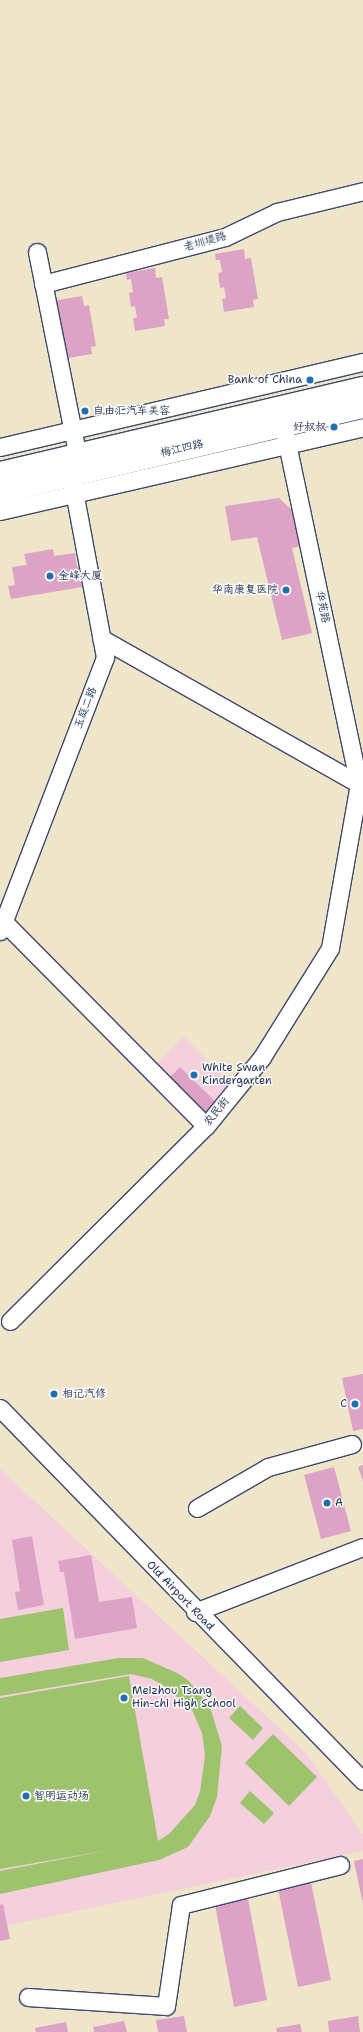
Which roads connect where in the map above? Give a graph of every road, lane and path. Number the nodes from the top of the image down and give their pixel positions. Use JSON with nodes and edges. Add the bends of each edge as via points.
{"nodes":[{"id":1,"x":363,"y":191,"type":"edge"},
{"id":2,"x":37,"y":252,"type":"dead end"},
{"id":3,"x":43,"y":284,"type":"junction"},
{"id":4,"x":363,"y":362,"type":"edge"},
{"id":5,"x":363,"y":387,"type":"edge"},
{"id":6,"x":363,"y":407,"type":"edge"},
{"id":7,"x":284,"y":425,"type":"junction"},
{"id":8,"x":363,"y":427,"type":"edge"},
{"id":9,"x":0,"y":447,"type":"edge"},
{"id":10,"x":0,"y":472,"type":"edge"},
{"id":11,"x":76,"y":474,"type":"junction"},
{"id":12,"x":0,"y":492,"type":"edge"},
{"id":13,"x":0,"y":511,"type":"edge"},
{"id":14,"x":101,"y":638,"type":"junction"},
{"id":15,"x":361,"y":784,"type":"edge"},
{"id":16,"x":2,"y":927,"type":"edge"},
{"id":17,"x":206,"y":1126,"type":"junction"},
{"id":18,"x":10,"y":1321,"type":"dead end"},
{"id":19,"x":0,"y":1408,"type":"edge"},
{"id":20,"x":352,"y":1444,"type":"dead end"},
{"id":21,"x":197,"y":1508,"type":"dead end"},
{"id":22,"x":363,"y":1547,"type":"edge"},
{"id":23,"x":195,"y":1612,"type":"junction"},
{"id":24,"x":363,"y":1781,"type":"edge"},
{"id":25,"x":340,"y":1865,"type":"dead end"},
{"id":26,"x":28,"y":1998,"type":"dead end"}],
"edges":[{"from":1,"to":3,"type":"street","name":"老圳堤路","via":[[277,212],[225,238]]},
{"from":2,"to":3,"type":"street","name":"玉庭二路"},
{"from":3,"to":11,"type":"street","name":"玉庭二路"},
{"from":4,"to":9,"type":"street"},
{"from":5,"to":10,"type":"main road","name":"梅江四路"},
{"from":6,"to":7,"type":"main road","name":"梅江四路"},
{"from":7,"to":11,"type":"main road","name":"梅江四路"},
{"from":7,"to":15,"type":"street","name":"华苑路"},
{"from":8,"to":13,"type":"street"},
{"from":11,"to":12,"type":"main road","name":"梅江四路"},
{"from":11,"to":14,"type":"street","name":"玉庭二路"},
{"from":14,"to":15,"type":"street"},
{"from":14,"to":16,"type":"street","name":"玉庭二路","via":[[105,657]]},
{"from":15,"to":17,"type":"street","name":"农民街","via":[[330,948],[262,1057]]},
{"from":16,"to":17,"type":"street"},
{"from":17,"to":18,"type":"street","name":"农民街"},
{"from":19,"to":23,"type":"street","name":"Old Airport Road"},
{"from":20,"to":21,"type":"street","via":[[268,1467]]},
{"from":22,"to":23,"type":"street"},
{"from":23,"to":24,"type":"street","name":"Old Airport Road"},
{"from":25,"to":26,"type":"street","via":[[181,1904],[166,2006]]}]}
